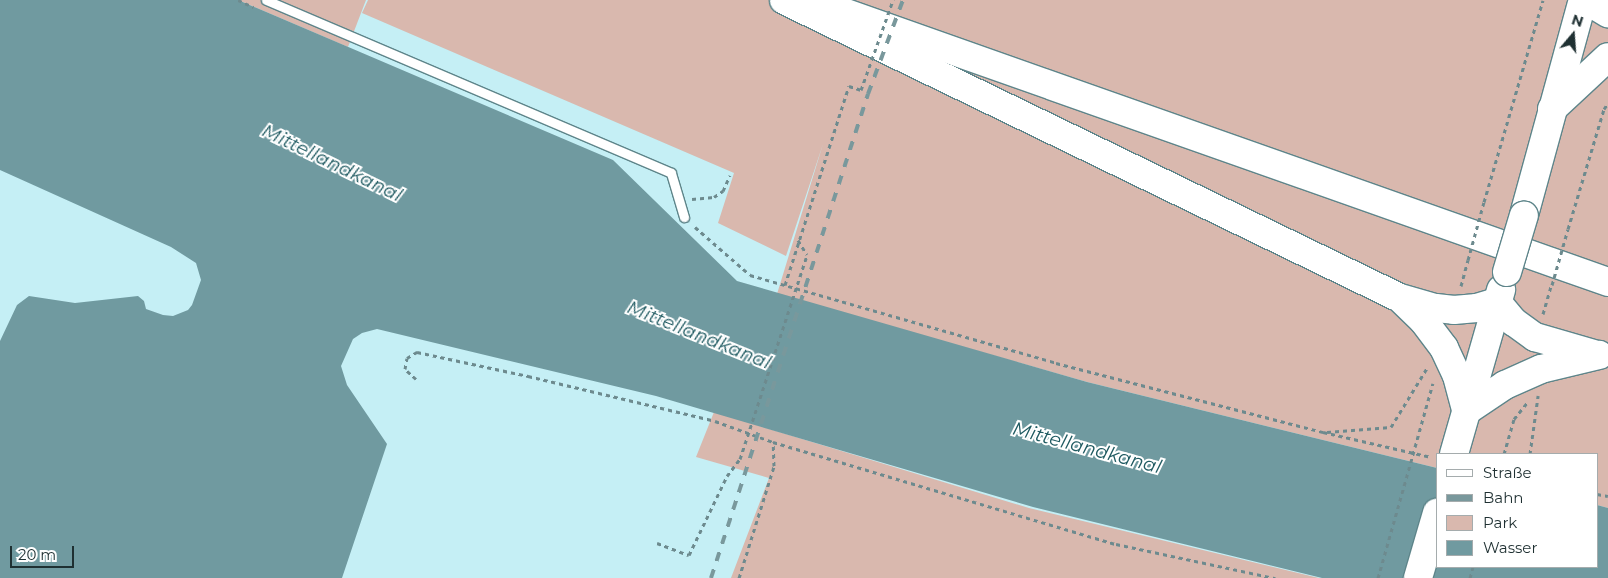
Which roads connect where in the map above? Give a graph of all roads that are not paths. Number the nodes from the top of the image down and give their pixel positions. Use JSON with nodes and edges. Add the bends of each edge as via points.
{"nodes":[{"id":1,"x":266,"y":0,"type":"edge"},
{"id":2,"x":784,"y":0,"type":"edge"},
{"id":3,"x":809,"y":0,"type":"edge"},
{"id":4,"x":1585,"y":0,"type":"edge"},
{"id":5,"x":1608,"y":13,"type":"edge"},
{"id":6,"x":1608,"y":58,"type":"edge"},
{"id":7,"x":1552,"y":109,"type":"junction"},
{"id":8,"x":684,"y":217,"type":"road end"},
{"id":9,"x":1608,"y":282,"type":"edge"},
{"id":10,"x":1400,"y":298,"type":"junction"},
{"id":11,"x":1497,"y":302,"type":"junction"},
{"id":12,"x":1604,"y":356,"type":"edge"},
{"id":13,"x":1466,"y":411,"type":"junction"},
{"id":14,"x":1454,"y":453,"type":"edge"},
{"id":15,"x":1436,"y":516,"type":"edge"},
{"id":16,"x":1418,"y":578,"type":"edge"}],
"edges":[{"from":1,"to":8,"type":"lane","via":[[671,173]]},
{"from":2,"to":10,"type":"main road"},
{"from":3,"to":9,"type":"main road"},
{"from":4,"to":5,"type":"main road"},
{"from":4,"to":7,"type":"main road"},
{"from":6,"to":7,"type":"main road"},
{"from":7,"to":11,"type":"main road","bridge":true},
{"from":10,"to":11,"type":"main road","via":[[1454,310]]},
{"from":10,"to":13,"type":"main road","via":[[1423,320],[1444,348],[1458,376]]},
{"from":11,"to":12,"type":"main road","via":[[1514,322],[1535,337]]},
{"from":11,"to":13,"type":"main road"},
{"from":12,"to":13,"type":"main road","via":[[1541,368],[1505,385]]},
{"from":13,"to":14,"type":"main road"},
{"from":15,"to":16,"type":"main road"}]}
